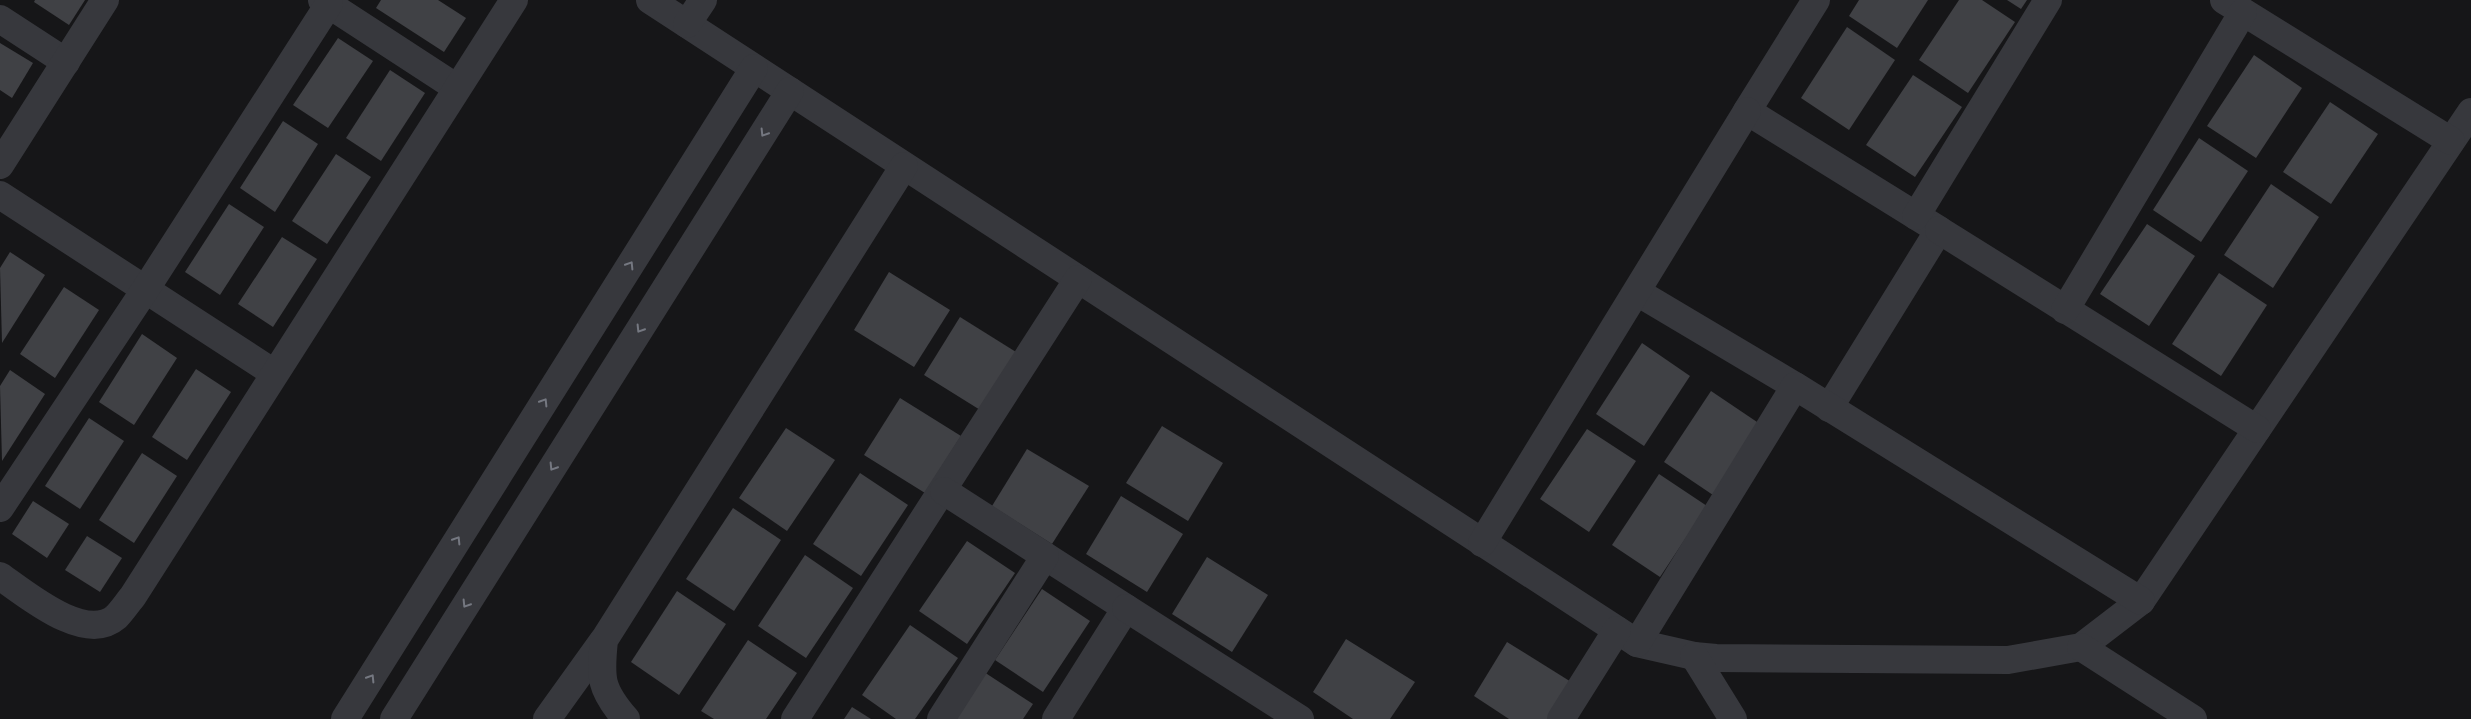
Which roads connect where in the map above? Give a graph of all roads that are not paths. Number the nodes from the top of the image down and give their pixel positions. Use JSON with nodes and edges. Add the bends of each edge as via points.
{"nodes":[{"id":1,"x":105,"y":0,"type":"edge"},
{"id":2,"x":514,"y":0,"type":"edge"},
{"id":3,"x":650,"y":0,"type":"edge"},
{"id":4,"x":703,"y":0,"type":"edge"},
{"id":5,"x":1816,"y":0,"type":"edge"},
{"id":6,"x":2048,"y":0,"type":"edge"},
{"id":7,"x":326,"y":2,"type":"edge"},
{"id":8,"x":2233,"y":6,"type":"edge"},
{"id":9,"x":0,"y":19,"type":"edge"},
{"id":10,"x":687,"y":24,"type":"junction"},
{"id":11,"x":66,"y":62,"type":"junction"},
{"id":12,"x":754,"y":68,"type":"junction"},
{"id":13,"x":457,"y":88,"type":"junction"},
{"id":14,"x":790,"y":91,"type":"junction"},
{"id":15,"x":1747,"y":111,"type":"junction"},
{"id":16,"x":2471,"y":112,"type":"edge"},
{"id":17,"x":2451,"y":142,"type":"junction"},
{"id":18,"x":0,"y":164,"type":"edge"},
{"id":19,"x":904,"y":166,"type":"junction"},
{"id":20,"x":3,"y":204,"type":"edge"},
{"id":21,"x":1916,"y":216,"type":"junction"},
{"id":22,"x":1939,"y":230,"type":"junction"},
{"id":23,"x":1078,"y":279,"type":"junction"},
{"id":24,"x":145,"y":290,"type":"junction"},
{"id":25,"x":1637,"y":292,"type":"junction"},
{"id":26,"x":2065,"y":310,"type":"junction"},
{"id":27,"x":274,"y":373,"type":"junction"},
{"id":28,"x":1795,"y":386,"type":"junction"},
{"id":29,"x":1829,"y":408,"type":"junction"},
{"id":30,"x":2257,"y":429,"type":"junction"},
{"id":31,"x":944,"y":491,"type":"junction"},
{"id":32,"x":0,"y":508,"type":"edge"},
{"id":33,"x":1482,"y":543,"type":"junction"},
{"id":34,"x":1044,"y":556,"type":"junction"},
{"id":35,"x":0,"y":576,"type":"edge"},
{"id":36,"x":2141,"y":601,"type":"junction"},
{"id":37,"x":1126,"y":608,"type":"junction"},
{"id":38,"x":1627,"y":636,"type":"junction"},
{"id":39,"x":604,"y":640,"type":"junction"},
{"id":40,"x":2081,"y":647,"type":"junction"},
{"id":41,"x":1694,"y":656,"type":"junction"},
{"id":42,"x":345,"y":719,"type":"edge"},
{"id":43,"x":394,"y":719,"type":"edge"},
{"id":44,"x":547,"y":719,"type":"edge"},
{"id":45,"x":626,"y":719,"type":"edge"},
{"id":46,"x":795,"y":719,"type":"edge"},
{"id":47,"x":941,"y":719,"type":"edge"},
{"id":48,"x":1056,"y":719,"type":"edge"},
{"id":49,"x":1300,"y":719,"type":"edge"},
{"id":50,"x":1561,"y":719,"type":"edge"},
{"id":51,"x":1733,"y":719,"type":"edge"},
{"id":52,"x":2193,"y":719,"type":"edge"}],
"edges":[{"from":1,"to":11,"type":"street"},
{"from":2,"to":13,"type":"street"},
{"from":3,"to":10,"type":"street"},
{"from":4,"to":10,"type":"street"},
{"from":5,"to":15,"type":"street"},
{"from":6,"to":21,"type":"street"},
{"from":7,"to":13,"type":"street"},
{"from":7,"to":24,"type":"street"},
{"from":8,"to":17,"type":"street"},
{"from":8,"to":26,"type":"street"},
{"from":9,"to":11,"type":"street"},
{"from":10,"to":12,"type":"street"},
{"from":11,"to":18,"type":"street"},
{"from":12,"to":14,"type":"street"},
{"from":42,"to":12,"type":"street","one_way":true},
{"from":13,"to":27,"type":"street"},
{"from":14,"to":19,"type":"street"},
{"from":14,"to":43,"type":"street","one_way":true},
{"from":15,"to":21,"type":"street"},
{"from":15,"to":25,"type":"street"},
{"from":16,"to":17,"type":"street"},
{"from":17,"to":30,"type":"street"},
{"from":19,"to":23,"type":"street"},
{"from":19,"to":39,"type":"street"},
{"from":20,"to":24,"type":"street"},
{"from":21,"to":22,"type":"street"},
{"from":22,"to":26,"type":"street"},
{"from":22,"to":29,"type":"street"},
{"from":23,"to":31,"type":"street"},
{"from":23,"to":33,"type":"street"},
{"from":24,"to":27,"type":"street"},
{"from":24,"to":32,"type":"street"},
{"from":25,"to":28,"type":"street"},
{"from":25,"to":33,"type":"street"},
{"from":26,"to":30,"type":"street"},
{"from":27,"to":35,"type":"street","via":[[133,596],[115,618],[97,625],[76,622],[54,613]]},
{"from":28,"to":29,"type":"street"},
{"from":28,"to":38,"type":"street"},
{"from":29,"to":36,"type":"street"},
{"from":30,"to":36,"type":"street"},
{"from":31,"to":34,"type":"street"},
{"from":31,"to":46,"type":"street"},
{"from":33,"to":38,"type":"street"},
{"from":34,"to":37,"type":"street"},
{"from":34,"to":47,"type":"street"},
{"from":36,"to":40,"type":"street"},
{"from":37,"to":48,"type":"street"},
{"from":37,"to":49,"type":"street"},
{"from":38,"to":41,"type":"street"},
{"from":38,"to":50,"type":"street"},
{"from":39,"to":44,"type":"street"},
{"from":39,"to":45,"type":"street","via":[[600,674],[610,701]]},
{"from":40,"to":41,"type":"street","via":[[2008,660]]},
{"from":40,"to":52,"type":"street"},
{"from":41,"to":51,"type":"street"}]}
